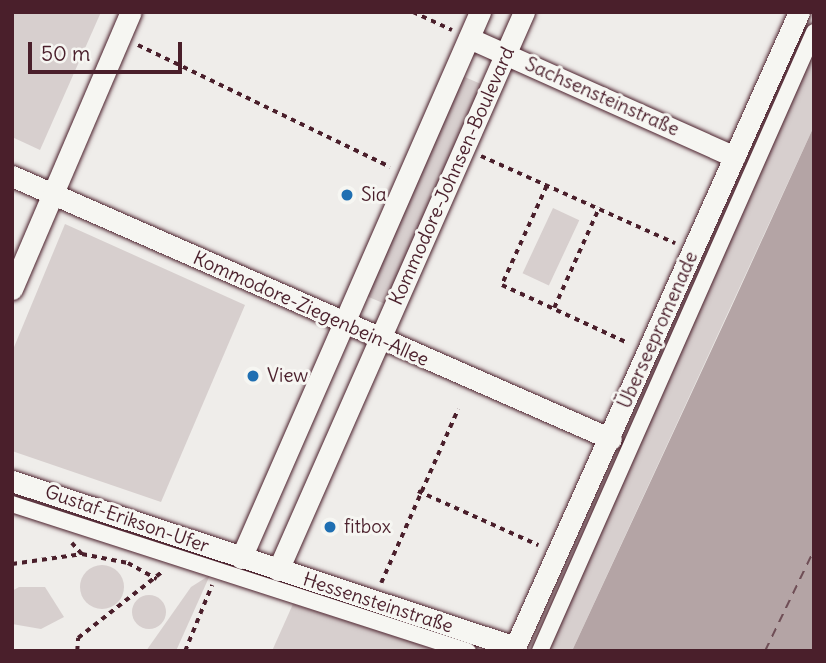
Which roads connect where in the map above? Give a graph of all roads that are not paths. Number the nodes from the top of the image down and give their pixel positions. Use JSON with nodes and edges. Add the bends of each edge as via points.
{"nodes":[{"id":1,"x":131,"y":12,"type":"edge"},
{"id":2,"x":480,"y":12,"type":"edge"},
{"id":3,"x":524,"y":12,"type":"edge"},
{"id":4,"x":799,"y":12,"type":"edge"},
{"id":5,"x":814,"y":32,"type":"edge"},
{"id":6,"x":469,"y":38,"type":"junction"},
{"id":7,"x":506,"y":54,"type":"junction"},
{"id":8,"x":735,"y":157,"type":"junction"},
{"id":9,"x":12,"y":176,"type":"edge"},
{"id":10,"x":54,"y":195,"type":"junction"},
{"id":11,"x":12,"y":289,"type":"edge"},
{"id":12,"x":341,"y":323,"type":"junction"},
{"id":13,"x":380,"y":339,"type":"junction"},
{"id":14,"x":611,"y":439,"type":"junction"},
{"id":15,"x":12,"y":481,"type":"edge"},
{"id":16,"x":12,"y":504,"type":"edge"},
{"id":17,"x":241,"y":558,"type":"junction"},
{"id":18,"x":278,"y":570,"type":"junction"},
{"id":19,"x":514,"y":649,"type":"edge"},
{"id":20,"x":468,"y":651,"type":"edge"},
{"id":21,"x":540,"y":651,"type":"edge"}],
"edges":[{"from":1,"to":10,"type":"street"},
{"from":2,"to":6,"type":"street"},
{"from":3,"to":7,"type":"street","name":"Kommodore-Johnsen-Boulevard"},
{"from":4,"to":8,"type":"street","name":"Überseepromenade"},
{"from":5,"to":21,"type":"street","name":"Überseepromenade"},
{"from":6,"to":7,"type":"street","name":"Sachsensteinstraße"},
{"from":6,"to":12,"type":"street"},
{"from":7,"to":8,"type":"street","name":"Sachsensteinstraße"},
{"from":7,"to":13,"type":"street","name":"Kommodore-Johnsen-Boulevard"},
{"from":8,"to":14,"type":"street","name":"Überseepromenade"},
{"from":9,"to":10,"type":"street","name":"Kommodore-Ziegenbein-Allee"},
{"from":10,"to":11,"type":"street"},
{"from":10,"to":12,"type":"street","name":"Kommodore-Ziegenbein-Allee"},
{"from":12,"to":13,"type":"street","name":"Kommodore-Ziegenbein-Allee"},
{"from":12,"to":17,"type":"street"},
{"from":13,"to":14,"type":"street","name":"Kommodore-Ziegenbein-Allee"},
{"from":13,"to":18,"type":"street","name":"Kommodore-Johnsen-Boulevard"},
{"from":14,"to":19,"type":"street","name":"Überseepromenade"},
{"from":15,"to":17,"type":"street","name":"Gustaf-Erikson-Ufer"},
{"from":16,"to":20,"type":"street"},
{"from":17,"to":18,"type":"street","name":"Hessensteinstraße"},
{"from":18,"to":19,"type":"street","name":"Hessensteinstraße"}]}
